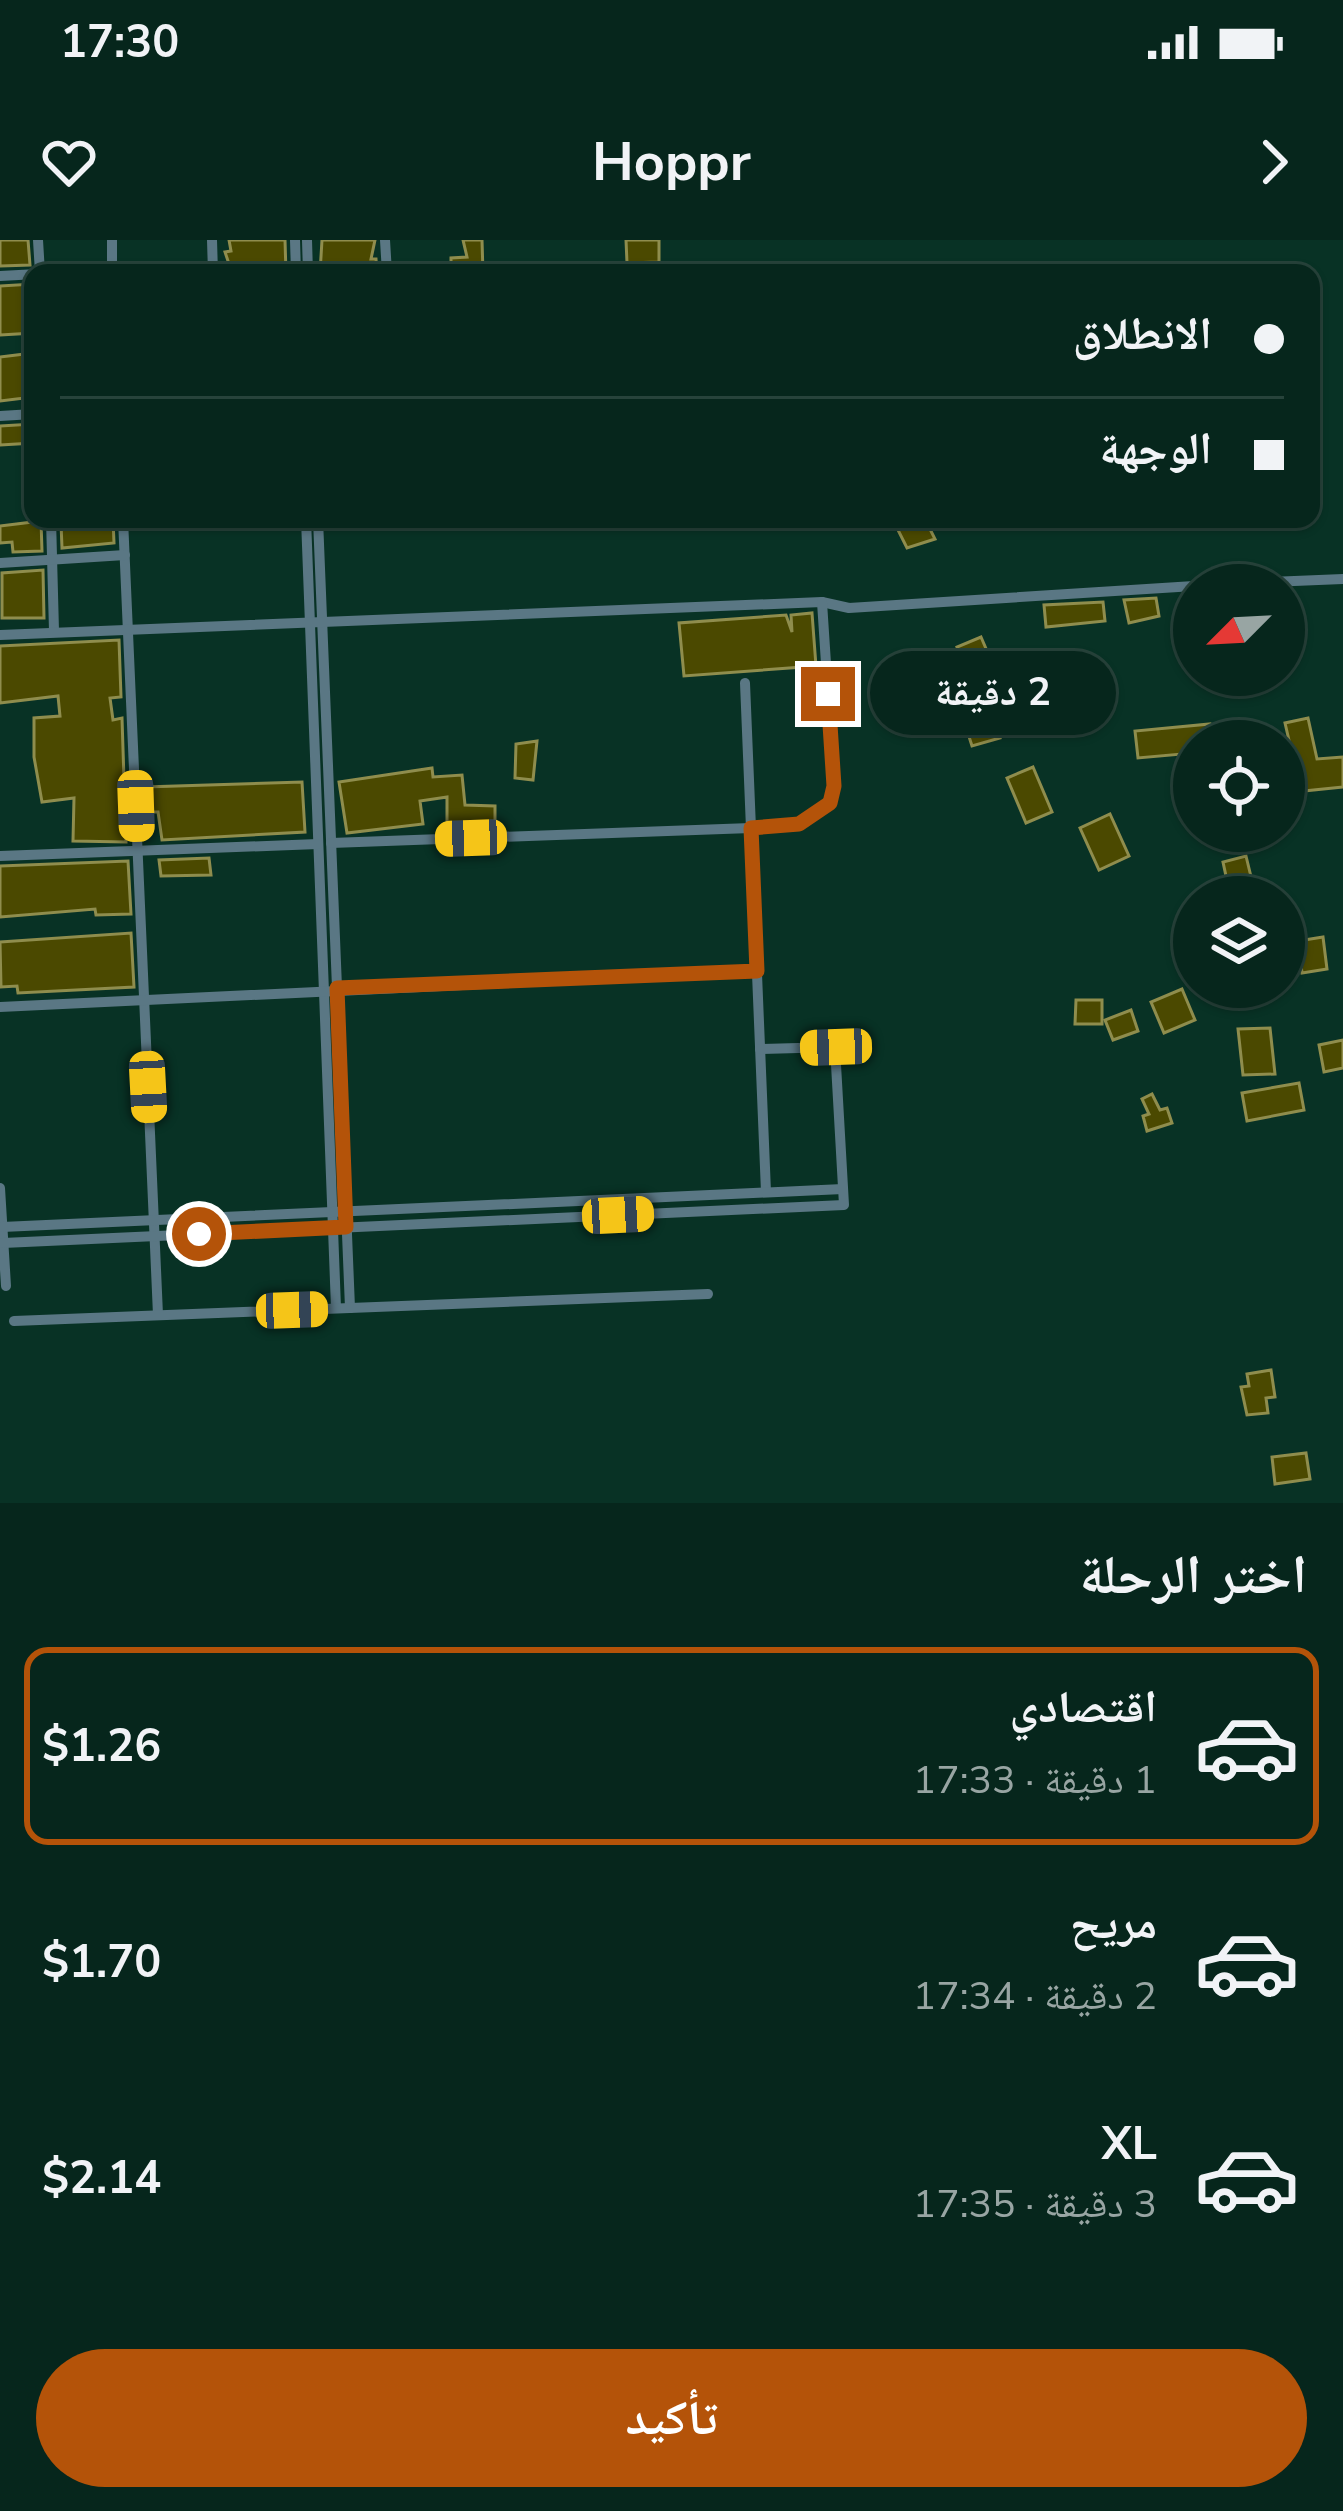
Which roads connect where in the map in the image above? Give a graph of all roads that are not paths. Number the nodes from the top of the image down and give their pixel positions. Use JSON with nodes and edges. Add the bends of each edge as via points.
{"nodes":[{"id":1,"x":51,"y":528,"type":"edge"},
{"id":2,"x":123,"y":528,"type":"edge"},
{"id":3,"x":307,"y":528,"type":"edge"},
{"id":4,"x":318,"y":528,"type":"edge"},
{"id":5,"x":124,"y":555,"type":"junction"},
{"id":6,"x":52,"y":558,"type":"junction"},
{"id":7,"x":0,"y":562,"type":"edge"},
{"id":8,"x":1343,"y":579,"type":"edge"},
{"id":9,"x":1305,"y":581,"type":"edge"},
{"id":10,"x":1173,"y":587,"type":"edge"},
{"id":11,"x":821,"y":602,"type":"junction"},
{"id":12,"x":316,"y":623,"type":"junction"},
{"id":13,"x":128,"y":628,"type":"junction"},
{"id":14,"x":54,"y":631,"type":"junction"},
{"id":15,"x":0,"y":635,"type":"edge"},
{"id":16,"x":745,"y":683,"type":"dead end"},
{"id":17,"x":751,"y":828,"type":"junction"},
{"id":18,"x":325,"y":844,"type":"junction"},
{"id":19,"x":137,"y":850,"type":"junction"},
{"id":20,"x":0,"y":856,"type":"edge"},
{"id":21,"x":757,"y":971,"type":"junction"},
{"id":22,"x":330,"y":988,"type":"junction"},
{"id":23,"x":144,"y":999,"type":"junction"},
{"id":24,"x":0,"y":1007,"type":"edge"},
{"id":25,"x":760,"y":1049,"type":"junction"},
{"id":26,"x":0,"y":1188,"type":"edge"},
{"id":27,"x":843,"y":1189,"type":"junction"},
{"id":28,"x":766,"y":1192,"type":"junction"},
{"id":29,"x":339,"y":1209,"type":"junction"},
{"id":30,"x":153,"y":1219,"type":"junction"},
{"id":31,"x":2,"y":1227,"type":"edge"},
{"id":32,"x":340,"y":1228,"type":"junction"},
{"id":33,"x":154,"y":1236,"type":"junction"},
{"id":34,"x":3,"y":1243,"type":"junction"},
{"id":35,"x":6,"y":1286,"type":"dead end"},
{"id":36,"x":708,"y":1294,"type":"dead end"},
{"id":37,"x":343,"y":1308,"type":"junction"},
{"id":38,"x":158,"y":1315,"type":"junction"},
{"id":39,"x":14,"y":1321,"type":"dead end"}],
"edges":[{"from":1,"to":6,"type":"street"},
{"from":2,"to":5,"type":"street"},
{"from":3,"to":12,"type":"street"},
{"from":4,"to":12,"type":"street"},
{"from":5,"to":6,"type":"street"},
{"from":5,"to":13,"type":"street"},
{"from":6,"to":7,"type":"street"},
{"from":6,"to":14,"type":"street"},
{"from":8,"to":9,"type":"street"},
{"from":10,"to":11,"type":"street","via":[[849,608]]},
{"from":11,"to":12,"type":"street"},
{"from":11,"to":17,"type":"street","via":[[830,803],[799,824]]},
{"from":12,"to":13,"type":"street"},
{"from":12,"to":18,"type":"street"},
{"from":13,"to":14,"type":"street"},
{"from":13,"to":19,"type":"street"},
{"from":14,"to":15,"type":"street"},
{"from":16,"to":17,"type":"street"},
{"from":17,"to":18,"type":"street"},
{"from":17,"to":21,"type":"street"},
{"from":18,"to":19,"type":"street"},
{"from":18,"to":22,"type":"street"},
{"from":19,"to":20,"type":"street"},
{"from":19,"to":23,"type":"street"},
{"from":21,"to":22,"type":"street"},
{"from":21,"to":25,"type":"street"},
{"from":22,"to":23,"type":"street"},
{"from":22,"to":29,"type":"street"},
{"from":23,"to":24,"type":"street"},
{"from":23,"to":30,"type":"street"},
{"from":25,"to":27,"type":"street","via":[[836,1047]]},
{"from":25,"to":28,"type":"street"},
{"from":26,"to":31,"type":"street"},
{"from":27,"to":28,"type":"street"},
{"from":27,"to":32,"type":"street","via":[[844,1205]]},
{"from":28,"to":29,"type":"street"},
{"from":29,"to":30,"type":"street"},
{"from":29,"to":32,"type":"street"},
{"from":30,"to":31,"type":"street"},
{"from":30,"to":33,"type":"street"},
{"from":31,"to":34,"type":"street"},
{"from":32,"to":33,"type":"street"},
{"from":32,"to":37,"type":"street"},
{"from":33,"to":34,"type":"street"},
{"from":33,"to":38,"type":"street"},
{"from":34,"to":35,"type":"street"},
{"from":36,"to":37,"type":"street"},
{"from":37,"to":38,"type":"street"},
{"from":38,"to":39,"type":"street"}]}
